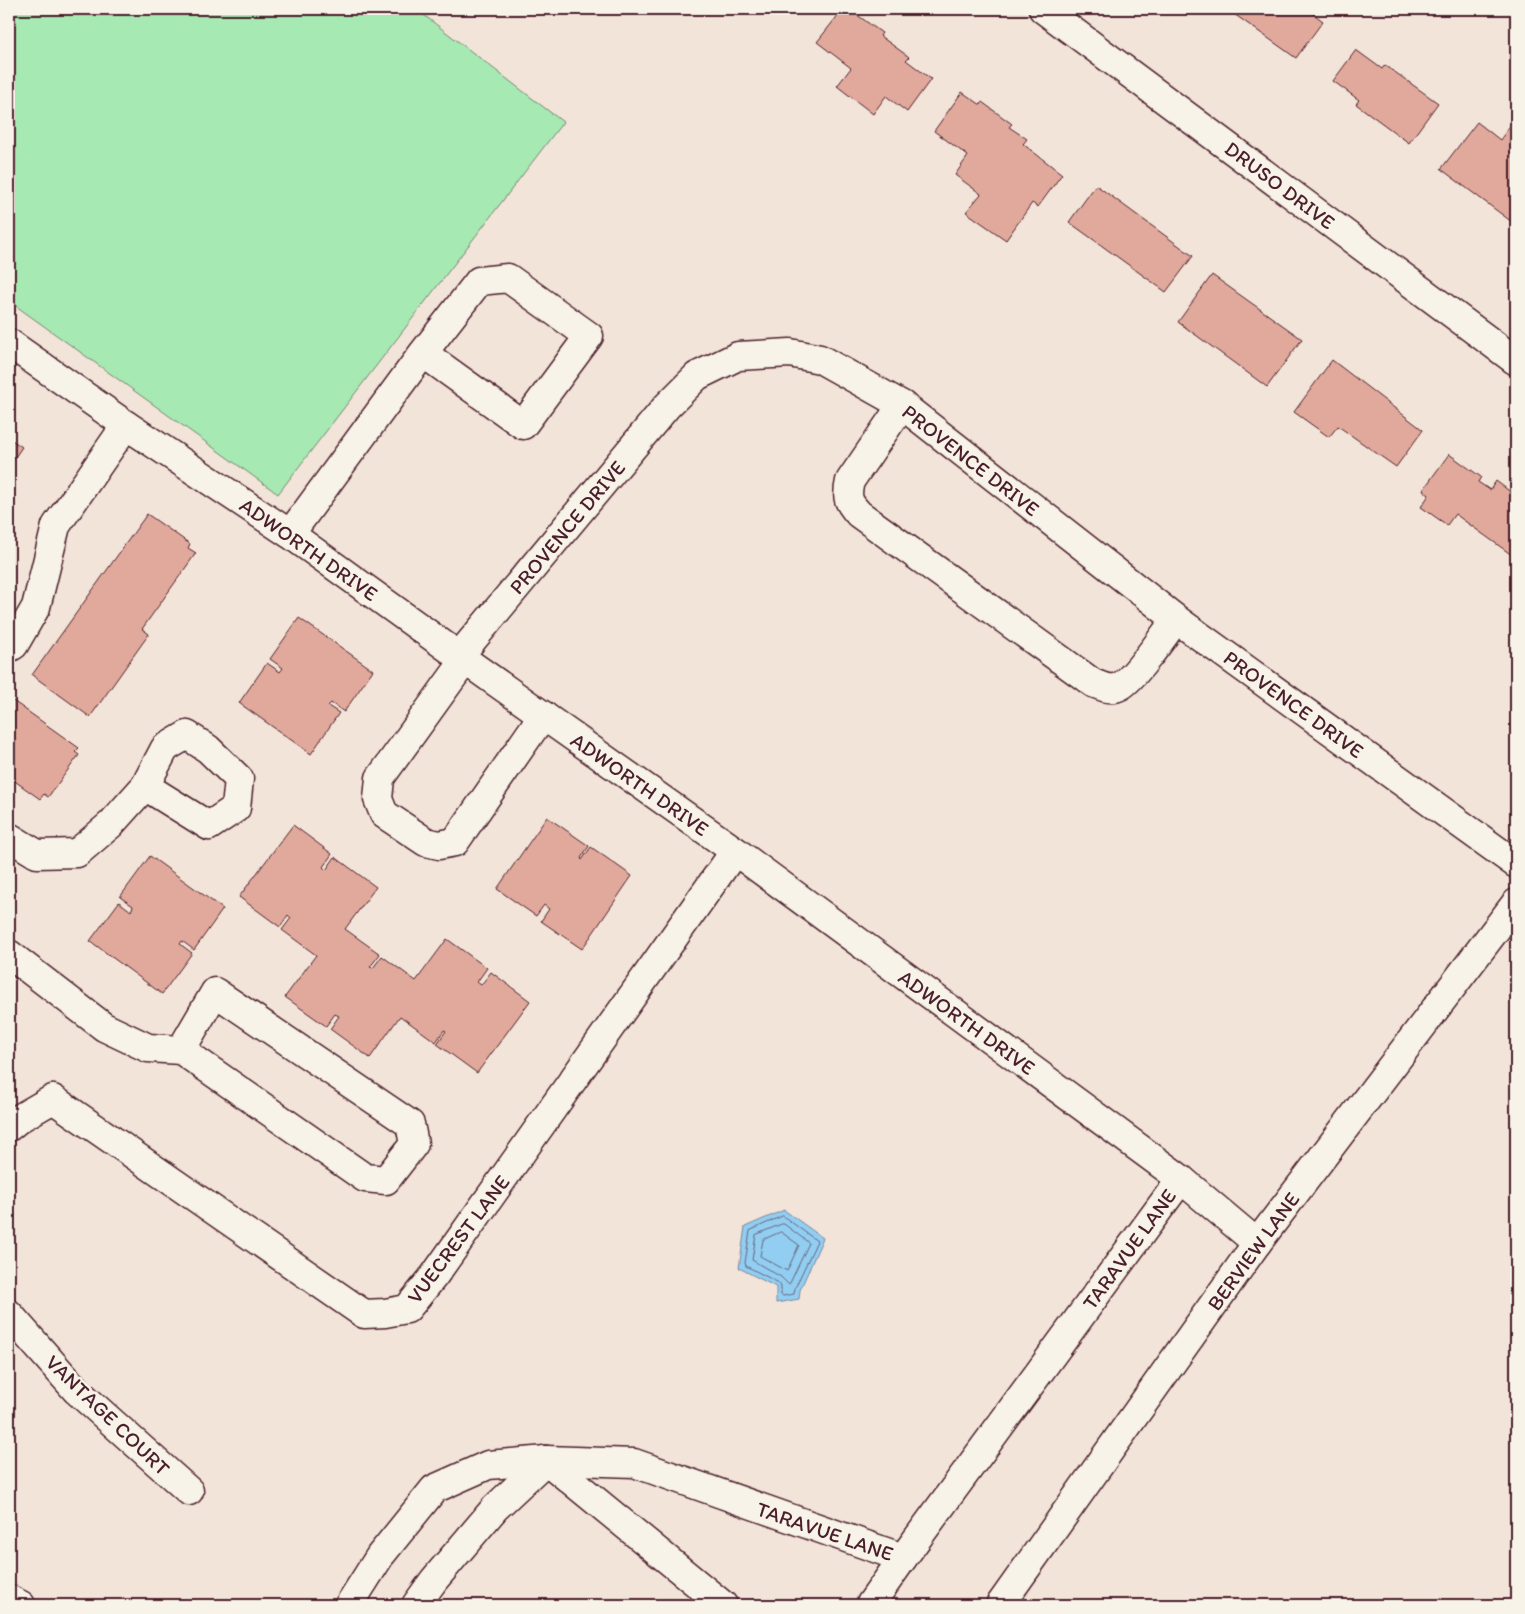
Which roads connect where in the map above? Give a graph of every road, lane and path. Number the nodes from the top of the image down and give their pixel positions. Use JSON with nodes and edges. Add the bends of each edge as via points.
{"nodes":[{"id":1,"x":1044,"y":9,"type":"edge"},
{"id":2,"x":9,"y":343,"type":"edge"},
{"id":3,"x":423,"y":353,"type":"junction"},
{"id":4,"x":1516,"y":361,"type":"edge"},
{"id":5,"x":902,"y":405,"type":"junction"},
{"id":6,"x":126,"y":425,"type":"junction"},
{"id":7,"x":290,"y":534,"type":"junction"},
{"id":8,"x":1176,"y":619,"type":"junction"},
{"id":9,"x":9,"y":648,"type":"edge"},
{"id":10,"x":462,"y":658,"type":"junction"},
{"id":11,"x":543,"y":715,"type":"junction"},
{"id":12,"x":145,"y":786,"type":"dead end"},
{"id":13,"x":10,"y":840,"type":"edge"},
{"id":14,"x":735,"y":851,"type":"junction"},
{"id":15,"x":1516,"y":864,"type":"edge"},
{"id":16,"x":1516,"y":903,"type":"edge"},
{"id":17,"x":9,"y":954,"type":"edge"},
{"id":18,"x":181,"y":1050,"type":"junction"},
{"id":19,"x":9,"y":1127,"type":"edge"},
{"id":20,"x":1181,"y":1179,"type":"junction"},
{"id":21,"x":1256,"y":1243,"type":"junction"},
{"id":22,"x":9,"y":1314,"type":"edge"},
{"id":23,"x":546,"y":1460,"type":"junction"},
{"id":24,"x":189,"y":1491,"type":"dead end"},
{"id":25,"x":903,"y":1558,"type":"junction"},
{"id":26,"x":9,"y":1599,"type":"edge"},
{"id":27,"x":21,"y":1605,"type":"edge"},
{"id":28,"x":348,"y":1605,"type":"edge"},
{"id":29,"x":416,"y":1605,"type":"edge"},
{"id":30,"x":723,"y":1605,"type":"edge"},
{"id":31,"x":870,"y":1605,"type":"edge"},
{"id":32,"x":1000,"y":1605,"type":"edge"}],
"edges":[{"from":1,"to":4,"type":"street","name":"DRUSO DRIVE"},
{"from":2,"to":6,"type":"street","name":"ADWORTH DRIVE"},
{"from":3,"to":3,"type":"street","via":[[523,425],[589,336],[508,278],[479,281]]},
{"from":3,"to":7,"type":"street"},
{"from":5,"to":8,"type":"street","name":"PROVENCE DRIVE"},
{"from":5,"to":8,"type":"street","via":[[850,481],[849,503],[859,514],[1093,683],[1110,689],[1131,678]]},
{"from":5,"to":10,"type":"street","name":"PROVENCE DRIVE","via":[[820,359],[790,353],[738,356],[697,376],[667,406]]},
{"from":6,"to":7,"type":"street","name":"ADWORTH DRIVE"},
{"from":6,"to":9,"type":"street","via":[[56,526],[36,607],[14,645]]},
{"from":7,"to":10,"type":"street","name":"ADWORTH DRIVE"},
{"from":8,"to":15,"type":"street","name":"PROVENCE DRIVE"},
{"from":10,"to":11,"type":"street","name":"ADWORTH DRIVE"},
{"from":10,"to":11,"type":"street","name":"PROVENCE DRIVE","via":[[380,778],[378,799],[384,814],[426,842],[440,845],[455,842]]},
{"from":11,"to":14,"type":"street","name":"ADWORTH DRIVE"},
{"from":12,"to":13,"type":"street","via":[[111,824],[77,854],[37,854]]},
{"from":14,"to":19,"type":"street","name":"VUECREST LANE","via":[[434,1276],[407,1308],[385,1314],[364,1314],[53,1099]]},
{"from":14,"to":20,"type":"street","name":"ADWORTH DRIVE"},
{"from":16,"to":21,"type":"street","name":"BERVIEW LANE"},
{"from":17,"to":18,"type":"street","via":[[104,1027],[148,1048]]},
{"from":18,"to":18,"type":"street","via":[[215,992],[410,1124],[414,1144],[386,1180],[365,1178]]},
{"from":20,"to":21,"type":"street","name":"ADWORTH DRIVE"},
{"from":20,"to":25,"type":"street","name":"TARAVUE LANE"},
{"from":21,"to":32,"type":"street","name":"BERVIEW LANE"},
{"from":22,"to":24,"type":"street","name":"VANTAGE COURT","via":[[76,1390]]},
{"from":23,"to":25,"type":"street","name":"TARAVUE LANE","via":[[634,1463]]},
{"from":23,"to":28,"type":"street","name":"TARAVUE LANE","via":[[488,1465],[434,1489],[380,1556]]},
{"from":23,"to":29,"type":"street","via":[[495,1508]]},
{"from":23,"to":30,"type":"street"},
{"from":25,"to":31,"type":"street"},
{"from":26,"to":27,"type":"street"}]}
